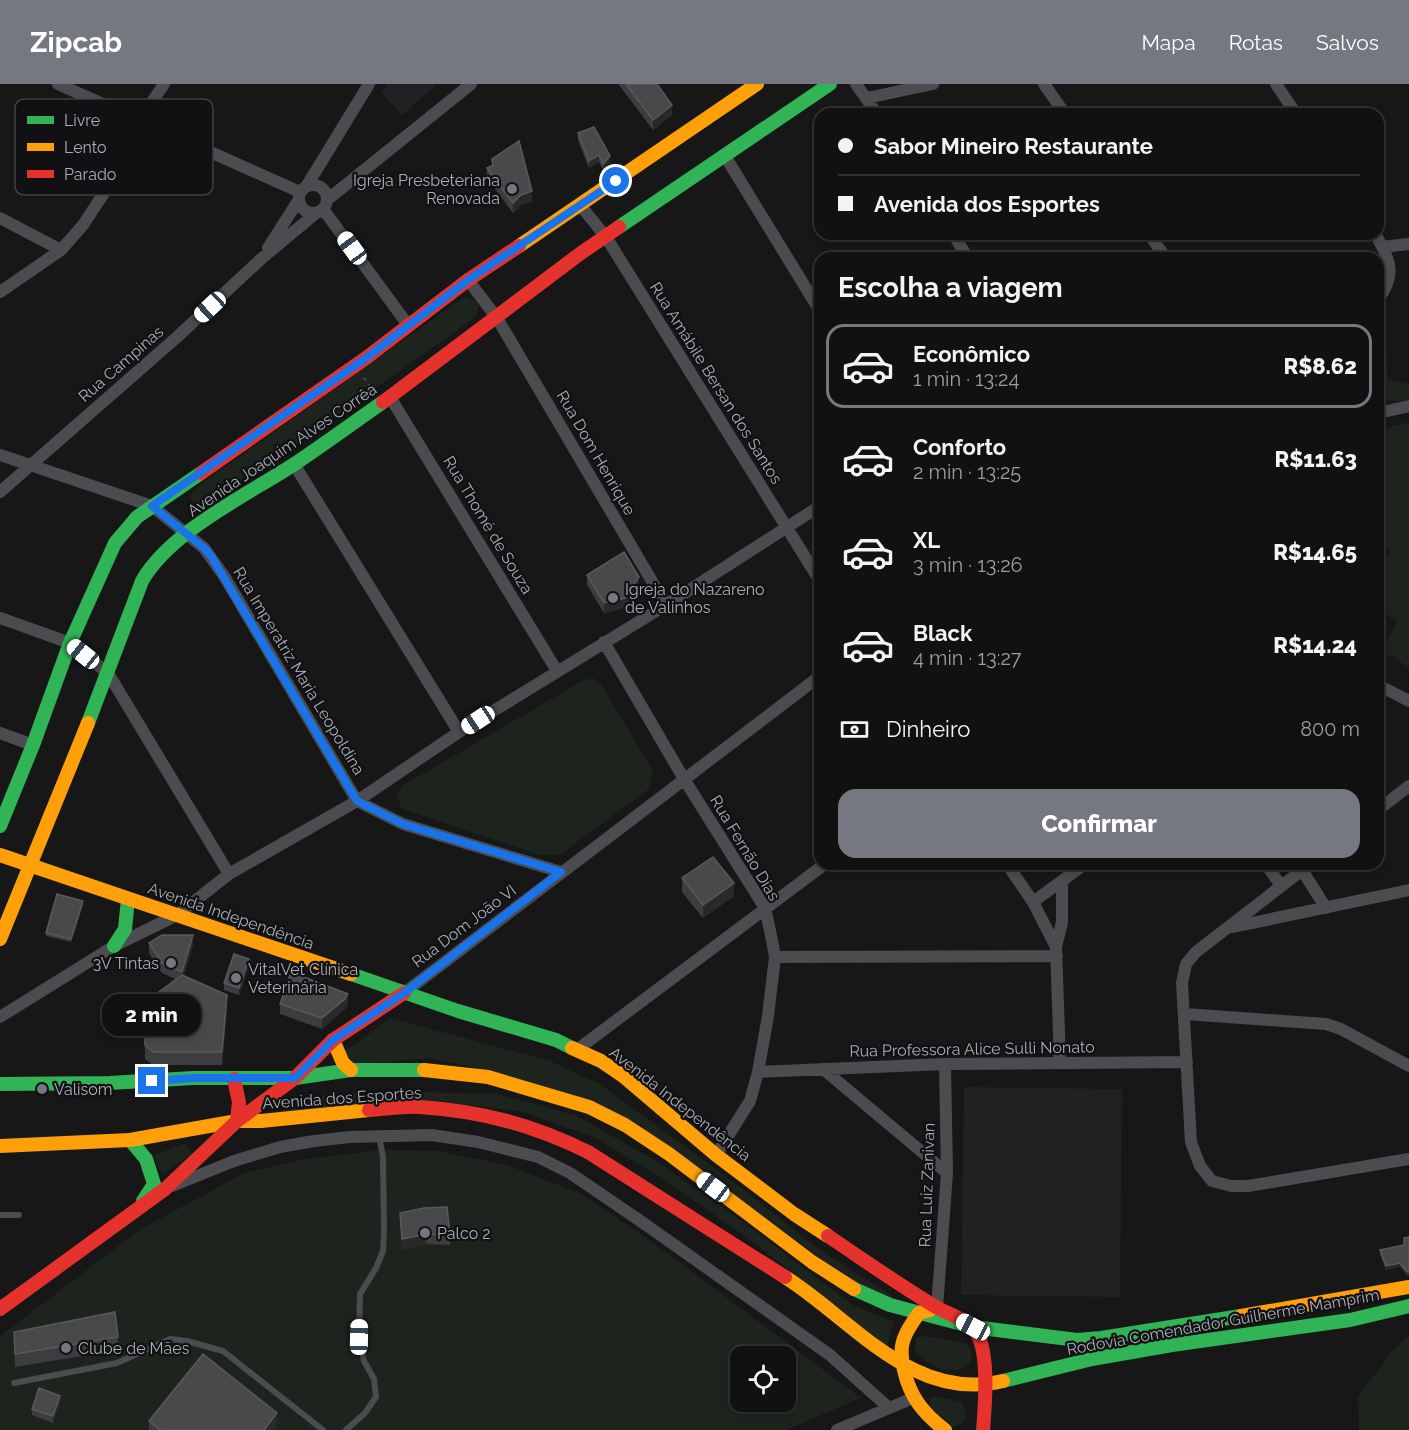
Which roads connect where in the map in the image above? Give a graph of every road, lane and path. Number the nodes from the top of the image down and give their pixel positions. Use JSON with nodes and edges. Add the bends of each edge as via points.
{"nodes":[{"id":1,"x":58,"y":84,"type":"edge"},
{"id":2,"x":164,"y":84,"type":"edge"},
{"id":3,"x":369,"y":84,"type":"edge"},
{"id":4,"x":471,"y":84,"type":"edge"},
{"id":5,"x":757,"y":84,"type":"edge"},
{"id":6,"x":830,"y":84,"type":"edge"},
{"id":7,"x":856,"y":84,"type":"edge"},
{"id":8,"x":933,"y":84,"type":"edge"},
{"id":9,"x":1044,"y":84,"type":"edge"},
{"id":10,"x":1276,"y":84,"type":"edge"},
{"id":11,"x":867,"y":98,"type":"junction"},
{"id":12,"x":92,"y":99,"type":"edge"},
{"id":13,"x":154,"y":99,"type":"edge"},
{"id":14,"x":873,"y":108,"type":"edge"},
{"id":15,"x":1061,"y":108,"type":"edge"},
{"id":16,"x":1292,"y":108,"type":"edge"},
{"id":17,"x":213,"y":153,"type":"edge"},
{"id":18,"x":725,"y":156,"type":"junction"},
{"id":19,"x":302,"y":193,"type":"junction"},
{"id":20,"x":103,"y":195,"type":"edge"},
{"id":21,"x":580,"y":206,"type":"junction"},
{"id":22,"x":322,"y":208,"type":"junction"},
{"id":23,"x":0,"y":218,"type":"edge"},
{"id":24,"x":606,"y":237,"type":"junction"},
{"id":25,"x":1378,"y":240,"type":"edge"},
{"id":26,"x":1409,"y":244,"type":"edge"},
{"id":27,"x":1382,"y":247,"type":"junction"},
{"id":28,"x":61,"y":250,"type":"junction"},
{"id":29,"x":261,"y":259,"type":"junction"},
{"id":30,"x":468,"y":280,"type":"junction"},
{"id":31,"x":0,"y":292,"type":"edge"},
{"id":32,"x":1384,"y":292,"type":"edge"},
{"id":33,"x":814,"y":301,"type":"edge"},
{"id":34,"x":497,"y":318,"type":"junction"},
{"id":35,"x":408,"y":325,"type":"junction"},
{"id":36,"x":356,"y":365,"type":"junction"},
{"id":37,"x":386,"y":400,"type":"junction"},
{"id":38,"x":1409,"y":406,"type":"edge"},
{"id":39,"x":1384,"y":412,"type":"edge"},
{"id":40,"x":0,"y":455,"type":"edge"},
{"id":41,"x":294,"y":464,"type":"junction"},
{"id":42,"x":30,"y":465,"type":"junction"},
{"id":43,"x":0,"y":492,"type":"edge"},
{"id":44,"x":152,"y":506,"type":"junction"},
{"id":45,"x":814,"y":510,"type":"edge"},
{"id":46,"x":787,"y":528,"type":"junction"},
{"id":47,"x":186,"y":533,"type":"junction"},
{"id":48,"x":814,"y":571,"type":"edge"},
{"id":49,"x":666,"y":605,"type":"junction"},
{"id":50,"x":0,"y":618,"type":"edge"},
{"id":51,"x":604,"y":642,"type":"junction"},
{"id":52,"x":70,"y":644,"type":"junction"},
{"id":53,"x":557,"y":670,"type":"junction"},
{"id":54,"x":108,"y":674,"type":"junction"},
{"id":55,"x":814,"y":681,"type":"edge"},
{"id":56,"x":1384,"y":688,"type":"edge"},
{"id":57,"x":1409,"y":700,"type":"edge"},
{"id":58,"x":459,"y":732,"type":"junction"},
{"id":59,"x":0,"y":733,"type":"edge"},
{"id":60,"x":33,"y":745,"type":"junction"},
{"id":61,"x":684,"y":779,"type":"junction"},
{"id":62,"x":1409,"y":786,"type":"edge"},
{"id":63,"x":357,"y":801,"type":"junction"},
{"id":64,"x":1384,"y":805,"type":"edge"},
{"id":65,"x":0,"y":826,"type":"edge"},
{"id":66,"x":0,"y":855,"type":"edge"},
{"id":67,"x":30,"y":866,"type":"junction"},
{"id":68,"x":817,"y":870,"type":"edge"},
{"id":69,"x":1010,"y":870,"type":"edge"},
{"id":70,"x":1077,"y":870,"type":"edge"},
{"id":71,"x":1270,"y":870,"type":"edge"},
{"id":72,"x":1302,"y":870,"type":"edge"},
{"id":73,"x":1307,"y":870,"type":"edge"},
{"id":74,"x":561,"y":872,"type":"junction"},
{"id":75,"x":229,"y":874,"type":"junction"},
{"id":76,"x":1062,"y":882,"type":"junction"},
{"id":77,"x":1281,"y":886,"type":"junction"},
{"id":78,"x":1409,"y":890,"type":"edge"},
{"id":79,"x":128,"y":899,"type":"junction"},
{"id":80,"x":1033,"y":902,"type":"junction"},
{"id":81,"x":765,"y":908,"type":"junction"},
{"id":82,"x":1326,"y":908,"type":"junction"},
{"id":83,"x":177,"y":915,"type":"junction"},
{"id":84,"x":1229,"y":928,"type":"junction"},
{"id":85,"x":0,"y":939,"type":"edge"},
{"id":86,"x":114,"y":946,"type":"junction"},
{"id":87,"x":1057,"y":952,"type":"junction"},
{"id":88,"x":775,"y":957,"type":"junction"},
{"id":89,"x":404,"y":993,"type":"junction"},
{"id":90,"x":1185,"y":1014,"type":"junction"},
{"id":91,"x":0,"y":1017,"type":"edge"},
{"id":92,"x":333,"y":1040,"type":"junction"},
{"id":93,"x":578,"y":1049,"type":"junction"},
{"id":94,"x":1060,"y":1062,"type":"junction"},
{"id":95,"x":1186,"y":1062,"type":"junction"},
{"id":96,"x":945,"y":1064,"type":"junction"},
{"id":97,"x":1409,"y":1066,"type":"edge"},
{"id":98,"x":823,"y":1069,"type":"junction"},
{"id":99,"x":351,"y":1070,"type":"junction"},
{"id":100,"x":758,"y":1072,"type":"junction"},
{"id":101,"x":295,"y":1078,"type":"junction"},
{"id":102,"x":234,"y":1079,"type":"junction"},
{"id":103,"x":0,"y":1084,"type":"edge"},
{"id":104,"x":237,"y":1121,"type":"junction"},
{"id":105,"x":379,"y":1135,"type":"junction"},
{"id":106,"x":130,"y":1140,"type":"junction"},
{"id":107,"x":0,"y":1146,"type":"edge"},
{"id":108,"x":716,"y":1155,"type":"junction"},
{"id":109,"x":1409,"y":1160,"type":"edge"},
{"id":110,"x":947,"y":1173,"type":"junction"},
{"id":111,"x":165,"y":1189,"type":"junction"},
{"id":112,"x":137,"y":1211,"type":"junction"},
{"id":113,"x":0,"y":1215,"type":"edge"},
{"id":114,"x":19,"y":1215,"type":"dead end"},
{"id":115,"x":1409,"y":1287,"type":"edge"},
{"id":116,"x":1409,"y":1306,"type":"edge"},
{"id":117,"x":937,"y":1308,"type":"junction"},
{"id":118,"x":0,"y":1309,"type":"edge"},
{"id":119,"x":919,"y":1313,"type":"junction"},
{"id":120,"x":973,"y":1327,"type":"junction"},
{"id":121,"x":903,"y":1365,"type":"junction"},
{"id":122,"x":14,"y":1383,"type":"dead end"},
{"id":123,"x":986,"y":1384,"type":"junction"},
{"id":124,"x":913,"y":1398,"type":"junction"},
{"id":125,"x":889,"y":1408,"type":"junction"},
{"id":126,"x":981,"y":1429,"type":"edge"},
{"id":127,"x":323,"y":1430,"type":"edge"},
{"id":128,"x":346,"y":1430,"type":"edge"},
{"id":129,"x":837,"y":1430,"type":"edge"},
{"id":130,"x":945,"y":1430,"type":"edge"}],
"edges":[{"from":1,"to":12,"type":"street"},
{"from":2,"to":13,"type":"street"},
{"from":3,"to":19,"type":"street","name":"Rua Campinas"},
{"from":4,"to":22,"type":"street","name":"Rua Campinas"},
{"from":5,"to":21,"type":"main road","name":"Avenida Joaquim Alves Corrêa"},
{"from":6,"to":18,"type":"main road","name":"Avenida Joaquim Alves Corrêa"},
{"from":7,"to":11,"type":"street"},
{"from":8,"to":11,"type":"street"},
{"from":9,"to":15,"type":"street"},
{"from":10,"to":16,"type":"street"},
{"from":11,"to":14,"type":"street"},
{"from":17,"to":19,"type":"street"},
{"from":18,"to":24,"type":"main road","name":"Avenida Joaquim Alves Corrêa"},
{"from":18,"to":33,"type":"street"},
{"from":19,"to":22,"type":"street","via":[[306,212]]},
{"from":19,"to":22,"type":"street","via":[[312,185],[321,188]]},
{"from":19,"to":29,"type":"street","name":"Rua Campinas"},
{"from":20,"to":28,"type":"street"},
{"from":21,"to":24,"type":"street","name":"Rua Amábile Bersan dos Santos"},
{"from":21,"to":30,"type":"main road","name":"Avenida Joaquim Alves Corrêa"},
{"from":22,"to":29,"type":"street","name":"Rua Campinas"},
{"from":22,"to":35,"type":"street"},
{"from":23,"to":28,"type":"street"},
{"from":24,"to":34,"type":"main road","name":"Avenida Joaquim Alves Corrêa"},
{"from":24,"to":46,"type":"street","name":"Rua Amábile Bersan dos Santos"},
{"from":25,"to":27,"type":"street"},
{"from":26,"to":27,"type":"street"},
{"from":27,"to":32,"type":"street","via":[[1390,266]]},
{"from":28,"to":31,"type":"street"},
{"from":29,"to":42,"type":"street","name":"Rua Campinas"},
{"from":30,"to":34,"type":"street"},
{"from":30,"to":35,"type":"main road","name":"Avenida Joaquim Alves Corrêa"},
{"from":34,"to":37,"type":"main road","name":"Avenida Joaquim Alves Corrêa"},
{"from":34,"to":49,"type":"street","name":"Rua Dom Henrique"},
{"from":35,"to":36,"type":"main road","name":"Avenida Joaquim Alves Corrêa"},
{"from":36,"to":37,"type":"path"},
{"from":36,"to":44,"type":"main road","name":"Avenida Joaquim Alves Corrêa"},
{"from":37,"to":41,"type":"main road","name":"Avenida Joaquim Alves Corrêa"},
{"from":37,"to":53,"type":"street","name":"Rua Thomé de Souza"},
{"from":38,"to":39,"type":"street"},
{"from":40,"to":42,"type":"street","name":"Rua Imperatriz Maria Leopoldina"},
{"from":41,"to":47,"type":"main road","name":"Avenida Joaquim Alves Corrêa"},
{"from":41,"to":58,"type":"street"},
{"from":42,"to":43,"type":"street","name":"Rua Campinas"},
{"from":42,"to":44,"type":"street","name":"Rua Imperatriz Maria Leopoldina"},
{"from":44,"to":47,"type":"street","name":"Rua Imperatriz Maria Leopoldina"},
{"from":44,"to":52,"type":"main road","name":"Avenida Joaquim Alves Corrêa","via":[[115,543]]},
{"from":45,"to":46,"type":"street"},
{"from":46,"to":48,"type":"street","name":"Rua Amábile Bersan dos Santos"},
{"from":46,"to":49,"type":"street"},
{"from":47,"to":54,"type":"main road","name":"Avenida Joaquim Alves Corrêa","via":[[150,567],[142,581]]},
{"from":47,"to":63,"type":"street","name":"Rua Imperatriz Maria Leopoldina","via":[[204,548],[224,576]]},
{"from":49,"to":51,"type":"street"},
{"from":50,"to":52,"type":"street"},
{"from":51,"to":53,"type":"street"},
{"from":51,"to":61,"type":"street","name":"Rua Fernão Dias"},
{"from":52,"to":54,"type":"street"},
{"from":52,"to":60,"type":"main road","name":"Avenida Joaquim Alves Corrêa"},
{"from":53,"to":58,"type":"street"},
{"from":54,"to":67,"type":"main road","name":"Avenida Joaquim Alves Corrêa"},
{"from":54,"to":75,"type":"street"},
{"from":55,"to":61,"type":"street","name":"Rua Dom João VI"},
{"from":56,"to":57,"type":"street"},
{"from":58,"to":63,"type":"street"},
{"from":59,"to":60,"type":"street"},
{"from":60,"to":65,"type":"main road","name":"Avenida Joaquim Alves Corrêa"},
{"from":61,"to":74,"type":"street","name":"Rua Dom João VI"},
{"from":61,"to":81,"type":"street","name":"Rua Fernão Dias"},
{"from":62,"to":64,"type":"street"},
{"from":63,"to":74,"type":"street","name":"Rua Imperatriz Maria Leopoldina","via":[[403,824]]},
{"from":63,"to":75,"type":"street"},
{"from":66,"to":67,"type":"main road","name":"Avenida Independência"},
{"from":67,"to":79,"type":"main road","name":"Avenida Independência"},
{"from":67,"to":85,"type":"main road","name":"Avenida Joaquim Alves Corrêa"},
{"from":68,"to":81,"type":"street"},
{"from":69,"to":80,"type":"street"},
{"from":70,"to":76,"type":"street"},
{"from":71,"to":77,"type":"street"},
{"from":72,"to":77,"type":"street"},
{"from":73,"to":82,"type":"street"},
{"from":74,"to":89,"type":"street","name":"Rua Dom João VI"},
{"from":75,"to":83,"type":"street"},
{"from":76,"to":80,"type":"street"},
{"from":76,"to":87,"type":"street"},
{"from":77,"to":84,"type":"street"},
{"from":78,"to":82,"type":"street"},
{"from":79,"to":83,"type":"main road","name":"Avenida Independência"},
{"from":79,"to":86,"type":"main road","via":[[127,928]]},
{"from":80,"to":87,"type":"street"},
{"from":81,"to":88,"type":"street","name":"Rua Fernão Dias"},
{"from":81,"to":93,"type":"street"},
{"from":82,"to":84,"type":"street"},
{"from":83,"to":86,"type":"street"},
{"from":83,"to":89,"type":"main road","name":"Avenida Independência"},
{"from":84,"to":90,"type":"street","via":[[1186,964],[1182,983]]},
{"from":86,"to":91,"type":"street"},
{"from":87,"to":88,"type":"street"},
{"from":87,"to":94,"type":"street"},
{"from":88,"to":100,"type":"street","name":"Rua Fernão Dias"},
{"from":89,"to":92,"type":"main road","name":"Rua Dom João VI"},
{"from":89,"to":93,"type":"main road","name":"Avenida Independência"},
{"from":90,"to":95,"type":"street"},
{"from":90,"to":97,"type":"street","via":[[1326,1024]]},
{"from":92,"to":99,"type":"main road","via":[[343,1063]]},
{"from":92,"to":101,"type":"main road","name":"Rua Dom João VI"},
{"from":93,"to":108,"type":"main road","name":"Avenida Independência","via":[[623,1076]]},
{"from":94,"to":95,"type":"street","name":"Rua Professora Alice Sulli Nonato"},
{"from":94,"to":96,"type":"street","name":"Rua Professora Alice Sulli Nonato"},
{"from":95,"to":109,"type":"street","via":[[1191,1142],[1200,1166],[1212,1181],[1248,1186]]},
{"from":96,"to":98,"type":"street","name":"Rua Professora Alice Sulli Nonato"},
{"from":96,"to":110,"type":"street","name":"Rua Luiz Zanivan"},
{"from":98,"to":100,"type":"street","name":"Rua Professora Alice Sulli Nonato"},
{"from":98,"to":110,"type":"street"},
{"from":99,"to":101,"type":"main road","name":"Avenida dos Esportes"},
{"from":99,"to":119,"type":"main road","name":"Avenida dos Esportes","via":[[426,1070],[489,1077],[589,1107],[669,1154],[812,1262],[860,1293]]},
{"from":100,"to":108,"type":"street","name":"Rua Fernão Dias","via":[[750,1101]]},
{"from":101,"to":102,"type":"main road","name":"Avenida dos Esportes"},
{"from":101,"to":104,"type":"main road","name":"Rua Dom João VI"},
{"from":102,"to":103,"type":"main road","name":"Avenida dos Esportes"},
{"from":102,"to":104,"type":"main road","via":[[239,1102]]},
{"from":104,"to":106,"type":"main road","name":"Avenida dos Esportes"},
{"from":104,"to":111,"type":"main road","name":"Rua Dom João VI"},
{"from":104,"to":121,"type":"main road","name":"Avenida dos Esportes","via":[[419,1107],[517,1122],[588,1152],[798,1285]]},
{"from":105,"to":111,"type":"street","via":[[280,1147]]},
{"from":105,"to":125,"type":"street","via":[[432,1135],[478,1142],[538,1157],[570,1173],[830,1355]]},
{"from":105,"to":128,"type":"lane","via":[[384,1241],[376,1268],[360,1294],[359,1337],[376,1397]]},
{"from":106,"to":107,"type":"main road","name":"Avenida dos Esportes"},
{"from":106,"to":112,"type":"main road","name":"Rua Dom João VI","via":[[146,1159],[154,1184]]},
{"from":108,"to":117,"type":"main road","name":"Avenida Independência","via":[[794,1214]]},
{"from":110,"to":117,"type":"street","name":"Rua Luiz Zanivan"},
{"from":111,"to":112,"type":"main road","name":"Rua Dom João VI"},
{"from":112,"to":118,"type":"main road","name":"Rua Dom João VI"},
{"from":113,"to":114,"type":"lane"},
{"from":115,"to":120,"type":"main road","name":"Rodovia Comendador Guilherme Mamprim","via":[[1093,1339]]},
{"from":116,"to":123,"type":"main road","name":"Rodovia Comendador Guilherme Mamprim","via":[[1350,1320],[1092,1359]]},
{"from":117,"to":119,"type":"main road"},
{"from":117,"to":120,"type":"main road"},
{"from":119,"to":120,"type":"main road","name":"Rodovia Comendador Guilherme Mamprim"},
{"from":119,"to":121,"type":"main road","via":[[903,1342]]},
{"from":120,"to":123,"type":"main road","via":[[982,1348]]},
{"from":121,"to":123,"type":"main road","name":"Rodovia Comendador Guilherme Mamprim","via":[[948,1383]]},
{"from":121,"to":124,"type":"main road"},
{"from":122,"to":127,"type":"lane","via":[[117,1363],[170,1339],[187,1341],[223,1351]]},
{"from":123,"to":126,"type":"main road"},
{"from":124,"to":125,"type":"street"},
{"from":124,"to":130,"type":"main road"},
{"from":125,"to":129,"type":"street"}]}
